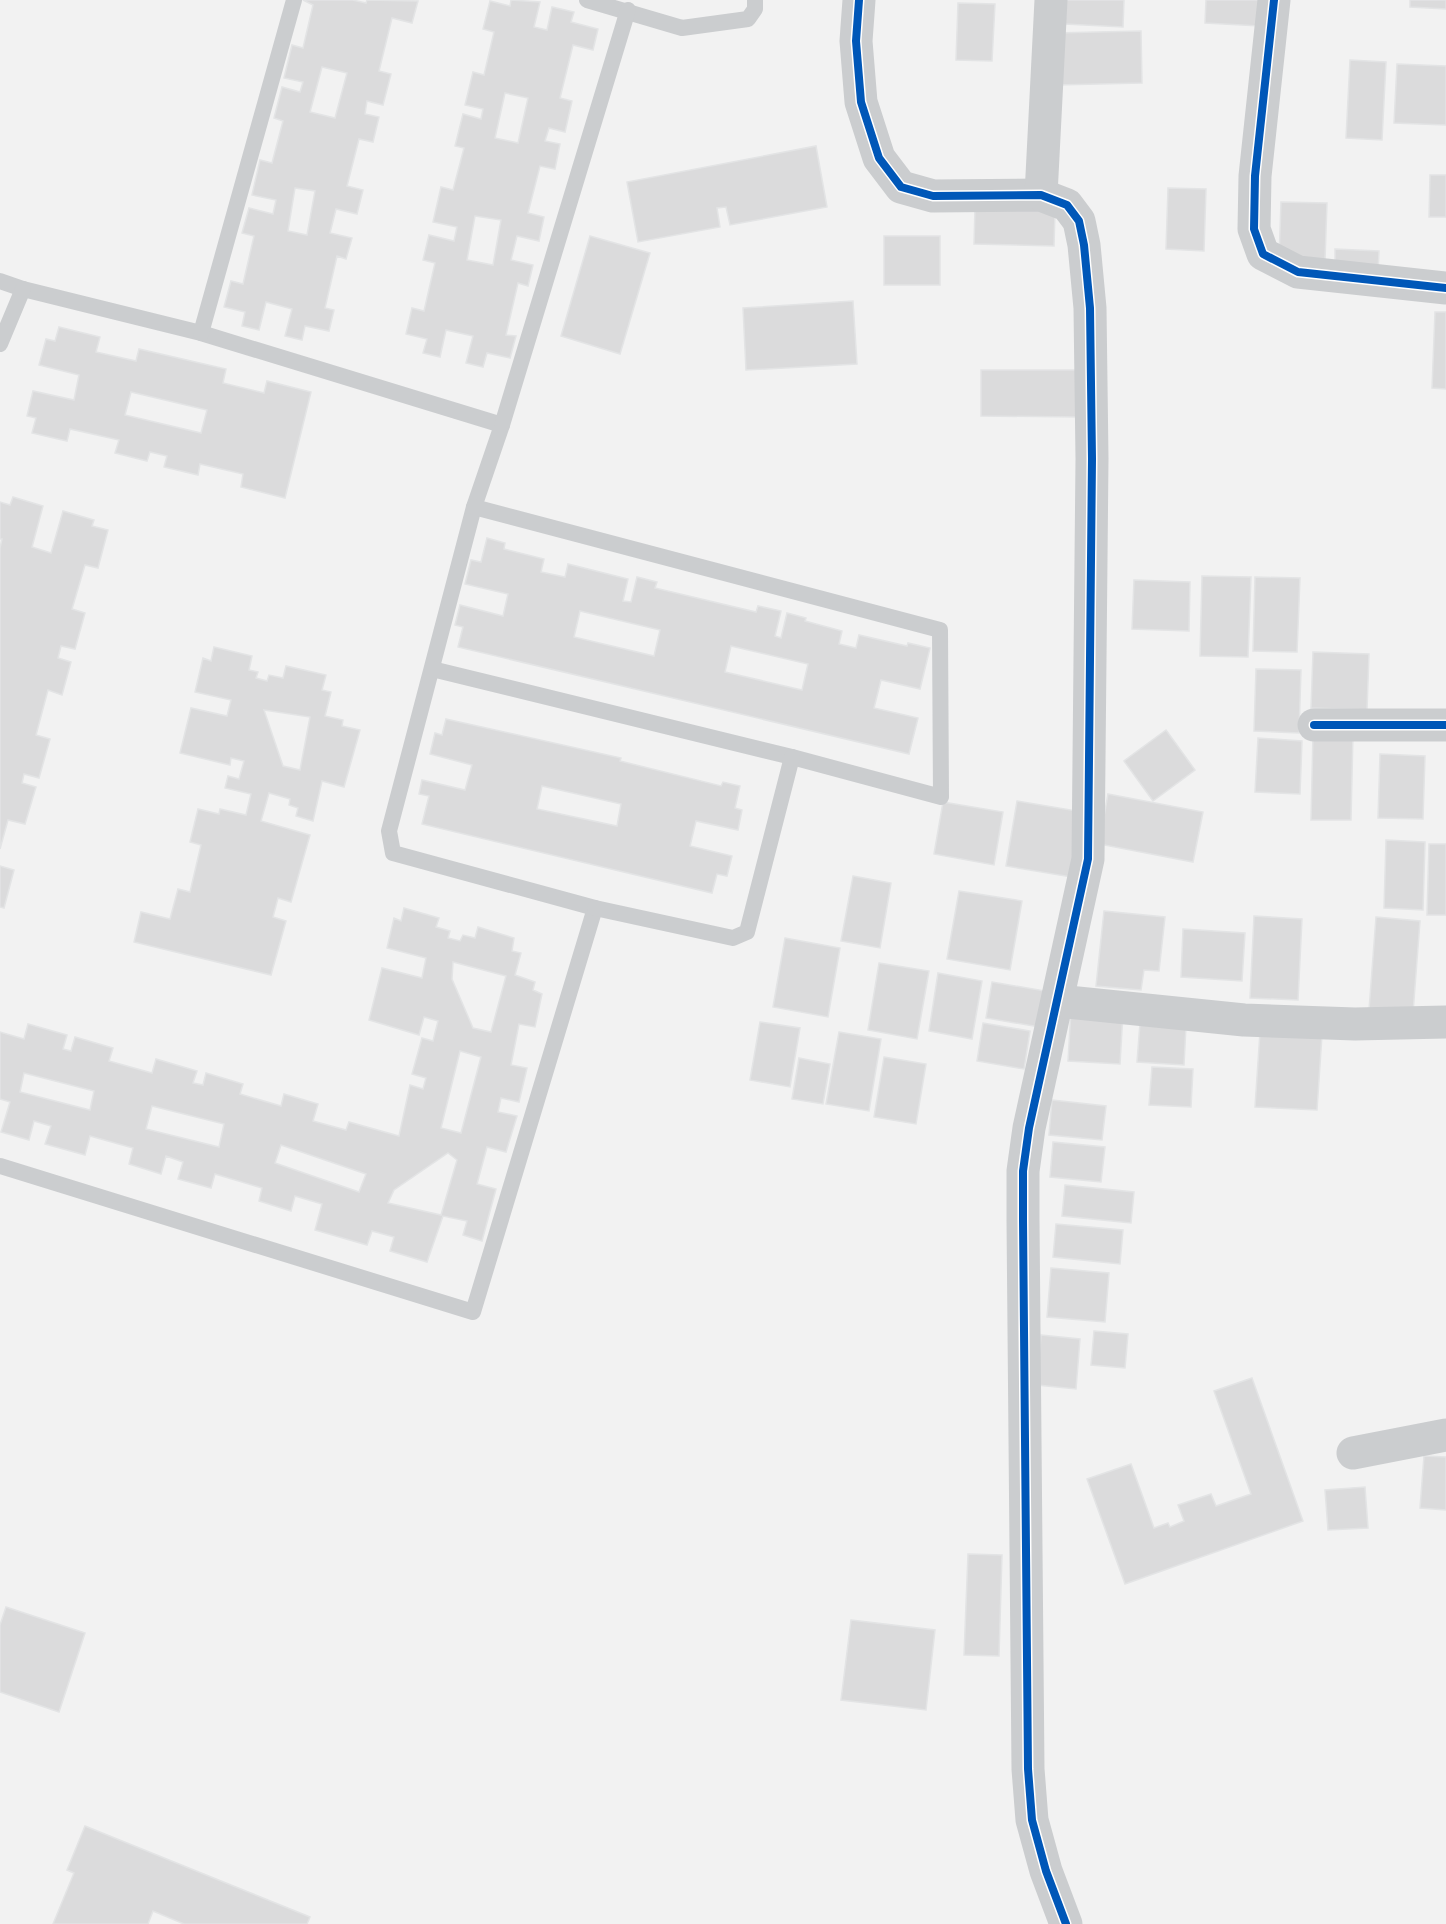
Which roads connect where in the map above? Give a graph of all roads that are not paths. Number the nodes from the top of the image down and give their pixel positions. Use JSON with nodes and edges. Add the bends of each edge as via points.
{"nodes":[{"id":1,"x":294,"y":0,"type":"edge"},
{"id":2,"x":587,"y":0,"type":"edge"},
{"id":3,"x":755,"y":0,"type":"edge"},
{"id":4,"x":859,"y":0,"type":"edge"},
{"id":5,"x":1052,"y":0,"type":"edge"},
{"id":6,"x":1274,"y":0,"type":"edge"},
{"id":7,"x":620,"y":6,"type":"edge"},
{"id":8,"x":1041,"y":195,"type":"junction"},
{"id":9,"x":0,"y":281,"type":"edge"},
{"id":10,"x":1446,"y":288,"type":"edge"},
{"id":11,"x":23,"y":289,"type":"junction"},
{"id":12,"x":201,"y":333,"type":"junction"},
{"id":13,"x":0,"y":344,"type":"edge"},
{"id":14,"x":502,"y":425,"type":"junction"},
{"id":15,"x":474,"y":507,"type":"junction"},
{"id":16,"x":432,"y":669,"type":"junction"},
{"id":17,"x":1314,"y":724,"type":"dead end"},
{"id":18,"x":1446,"y":725,"type":"edge"},
{"id":19,"x":792,"y":757,"type":"junction"},
{"id":20,"x":595,"y":908,"type":"junction"},
{"id":21,"x":1058,"y":1001,"type":"junction"},
{"id":22,"x":1446,"y":1022,"type":"edge"},
{"id":23,"x":0,"y":1166,"type":"edge"},
{"id":24,"x":1446,"y":1435,"type":"edge"},
{"id":25,"x":1353,"y":1453,"type":"dead end"},
{"id":26,"x":1066,"y":1924,"type":"edge"}],
"edges":[{"from":1,"to":12,"type":"lane"},
{"from":2,"to":7,"type":"lane"},
{"from":3,"to":7,"type":"lane","via":[[755,9],[748,19],[682,28]]},
{"from":4,"to":8,"type":"street","via":[[856,41],[861,102],[879,158],[901,186],[933,196]]},
{"from":5,"to":8,"type":"street"},
{"from":6,"to":10,"type":"street","via":[[1255,176],[1254,229],[1263,254],[1298,272]]},
{"from":7,"to":14,"type":"lane"},
{"from":8,"to":21,"type":"street","via":[[1067,205],[1079,221],[1090,308],[1088,859]]},
{"from":9,"to":11,"type":"lane"},
{"from":11,"to":12,"type":"lane"},
{"from":11,"to":13,"type":"lane"},
{"from":12,"to":14,"type":"lane"},
{"from":14,"to":15,"type":"lane"},
{"from":15,"to":16,"type":"lane"},
{"from":15,"to":19,"type":"lane","via":[[940,630],[941,797]]},
{"from":16,"to":19,"type":"lane"},
{"from":16,"to":20,"type":"lane","via":[[389,831],[393,853]]},
{"from":17,"to":18,"type":"street"},
{"from":19,"to":20,"type":"lane","via":[[747,932],[733,938]]},
{"from":20,"to":23,"type":"lane","via":[[473,1311]]},
{"from":21,"to":22,"type":"street","via":[[1244,1020]]},
{"from":21,"to":26,"type":"street","via":[[1029,1128],[1023,1171],[1023,1220],[1028,1769],[1032,1820]]},
{"from":24,"to":25,"type":"street"}]}
